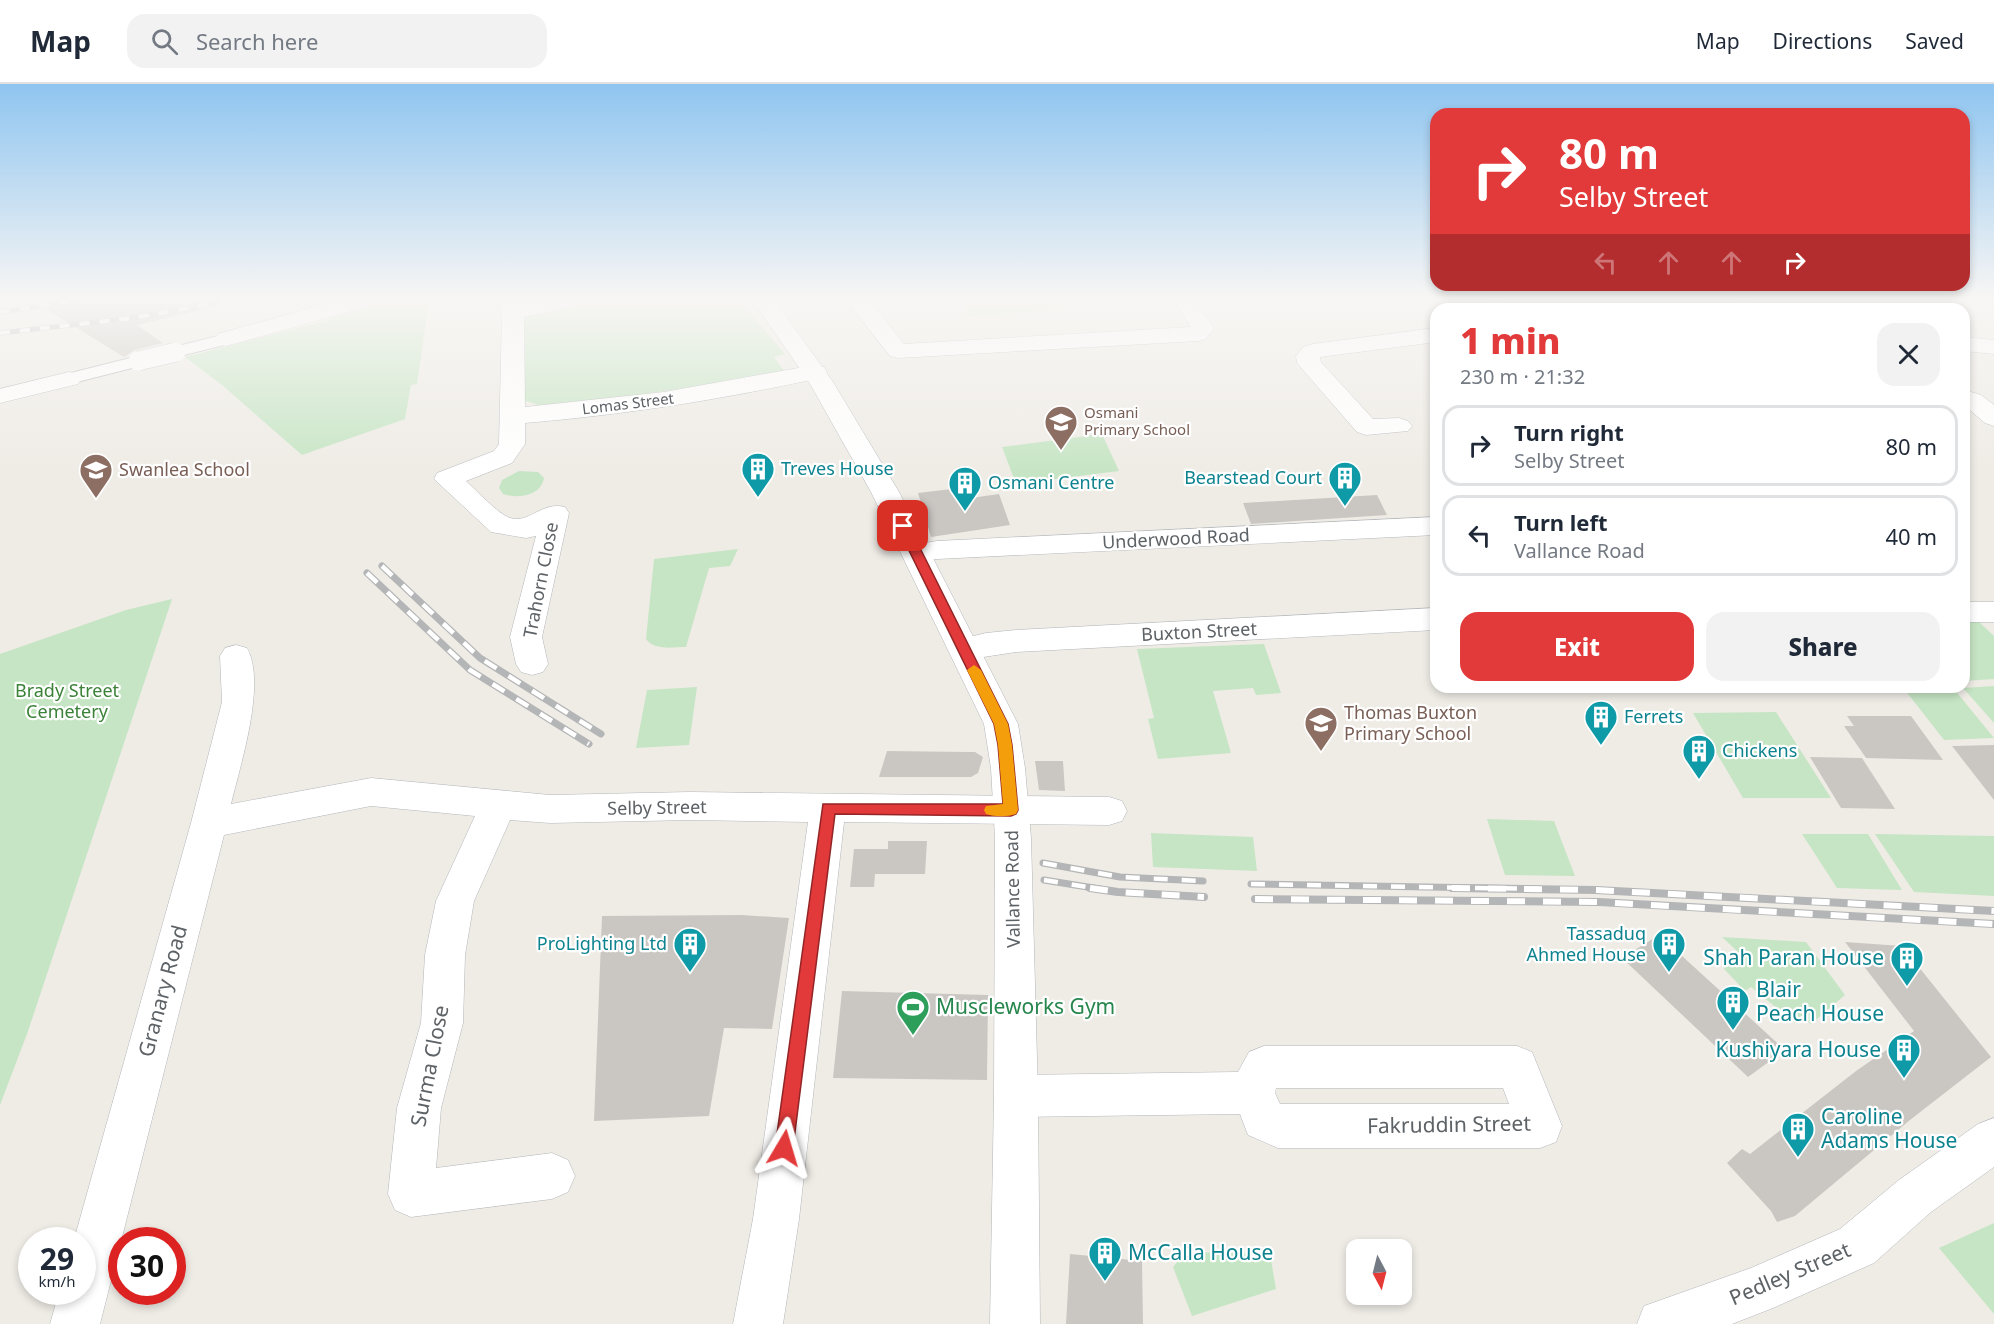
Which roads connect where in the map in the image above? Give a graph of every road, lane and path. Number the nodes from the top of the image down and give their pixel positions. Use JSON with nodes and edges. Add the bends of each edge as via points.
{"nodes":[{"id":1,"x":147,"y":359,"type":"edge"},
{"id":2,"x":512,"y":359,"type":"edge"},
{"id":3,"x":806,"y":359,"type":"edge"},
{"id":4,"x":1308,"y":359,"type":"edge"},
{"id":5,"x":815,"y":372,"type":"junction"},
{"id":6,"x":69,"y":378,"type":"joint"},
{"id":7,"x":0,"y":396,"type":"edge"},
{"id":8,"x":1970,"y":400,"type":"edge"},
{"id":9,"x":512,"y":416,"type":"junction"},
{"id":10,"x":1994,"y":417,"type":"edge"},
{"id":11,"x":1399,"y":426,"type":"dead end"},
{"id":12,"x":1430,"y":526,"type":"edge"},
{"id":13,"x":916,"y":553,"type":"junction"},
{"id":14,"x":1970,"y":612,"type":"edge"},
{"id":15,"x":1994,"y":612,"type":"edge"},
{"id":16,"x":1430,"y":619,"type":"edge"},
{"id":17,"x":964,"y":649,"type":"junction"},
{"id":18,"x":236,"y":656,"type":"dead end"},
{"id":19,"x":532,"y":664,"type":"dead end"},
{"id":20,"x":498,"y":805,"type":"junction"},
{"id":21,"x":828,"y":808,"type":"junction"},
{"id":22,"x":1011,"y":810,"type":"junction"},
{"id":23,"x":1109,"y":811,"type":"dead end"},
{"id":24,"x":209,"y":823,"type":"junction"},
{"id":25,"x":1253,"y":1093,"type":"junction"},
{"id":26,"x":1016,"y":1096,"type":"junction"},
{"id":27,"x":1994,"y":1140,"type":"edge"},
{"id":28,"x":552,"y":1176,"type":"dead end"},
{"id":29,"x":75,"y":1324,"type":"edge"},
{"id":30,"x":758,"y":1324,"type":"edge"},
{"id":31,"x":1015,"y":1324,"type":"edge"},
{"id":32,"x":1662,"y":1324,"type":"edge"}],
"edges":[{"from":1,"to":6,"type":"street","bridge":true},
{"from":2,"to":9,"type":"street"},
{"from":3,"to":5,"type":"street","name":"Vallance Road"},
{"from":4,"to":11,"type":"street","via":[[1366,427]]},
{"from":5,"to":9,"type":"street","name":"Lomas Street","via":[[677,398]]},
{"from":5,"to":13,"type":"street","name":"Vallance Road"},
{"from":6,"to":7,"type":"street"},
{"from":8,"to":10,"type":"street"},
{"from":9,"to":19,"type":"street","name":"Trahorn Close","via":[[512,444],[502,457],[447,478],[501,526],[526,529],[555,513],[526,637]]},
{"from":12,"to":13,"type":"street","name":"Underwood Road"},
{"from":13,"to":17,"type":"street","name":"Vallance Road"},
{"from":14,"to":15,"type":"street"},
{"from":16,"to":17,"type":"street","name":"Buxton Street","via":[[1016,641]]},
{"from":17,"to":22,"type":"street","name":"Vallance Road","via":[[1001,724]]},
{"from":18,"to":24,"type":"street","name":"Granary Road","via":[[238,702]]},
{"from":20,"to":21,"type":"street","name":"Selby Street","via":[[550,809]]},
{"from":20,"to":24,"type":"street","name":"Selby Street","via":[[371,792]]},
{"from":20,"to":28,"type":"street","name":"Surma Close","via":[[455,901],[445,956],[441,1023],[419,1108],[411,1194]]},
{"from":21,"to":22,"type":"street","name":"Selby Street"},
{"from":21,"to":30,"type":"street","via":[[776,1219]]},
{"from":22,"to":23,"type":"street","name":"Selby Street"},
{"from":22,"to":26,"type":"street","name":"Vallance Road"},
{"from":24,"to":29,"type":"street","name":"Granary Road"},
{"from":25,"to":25,"type":"street","name":"Fakruddin Street","via":[[1264,1067],[1517,1067],[1540,1126],[1278,1126],[1264,1119]]},
{"from":25,"to":26,"type":"street"},
{"from":26,"to":31,"type":"street","name":"Vallance Road"},
{"from":27,"to":32,"type":"street","name":"Pedley Street","via":[[1915,1196],[1857,1246],[1756,1291]]}]}
